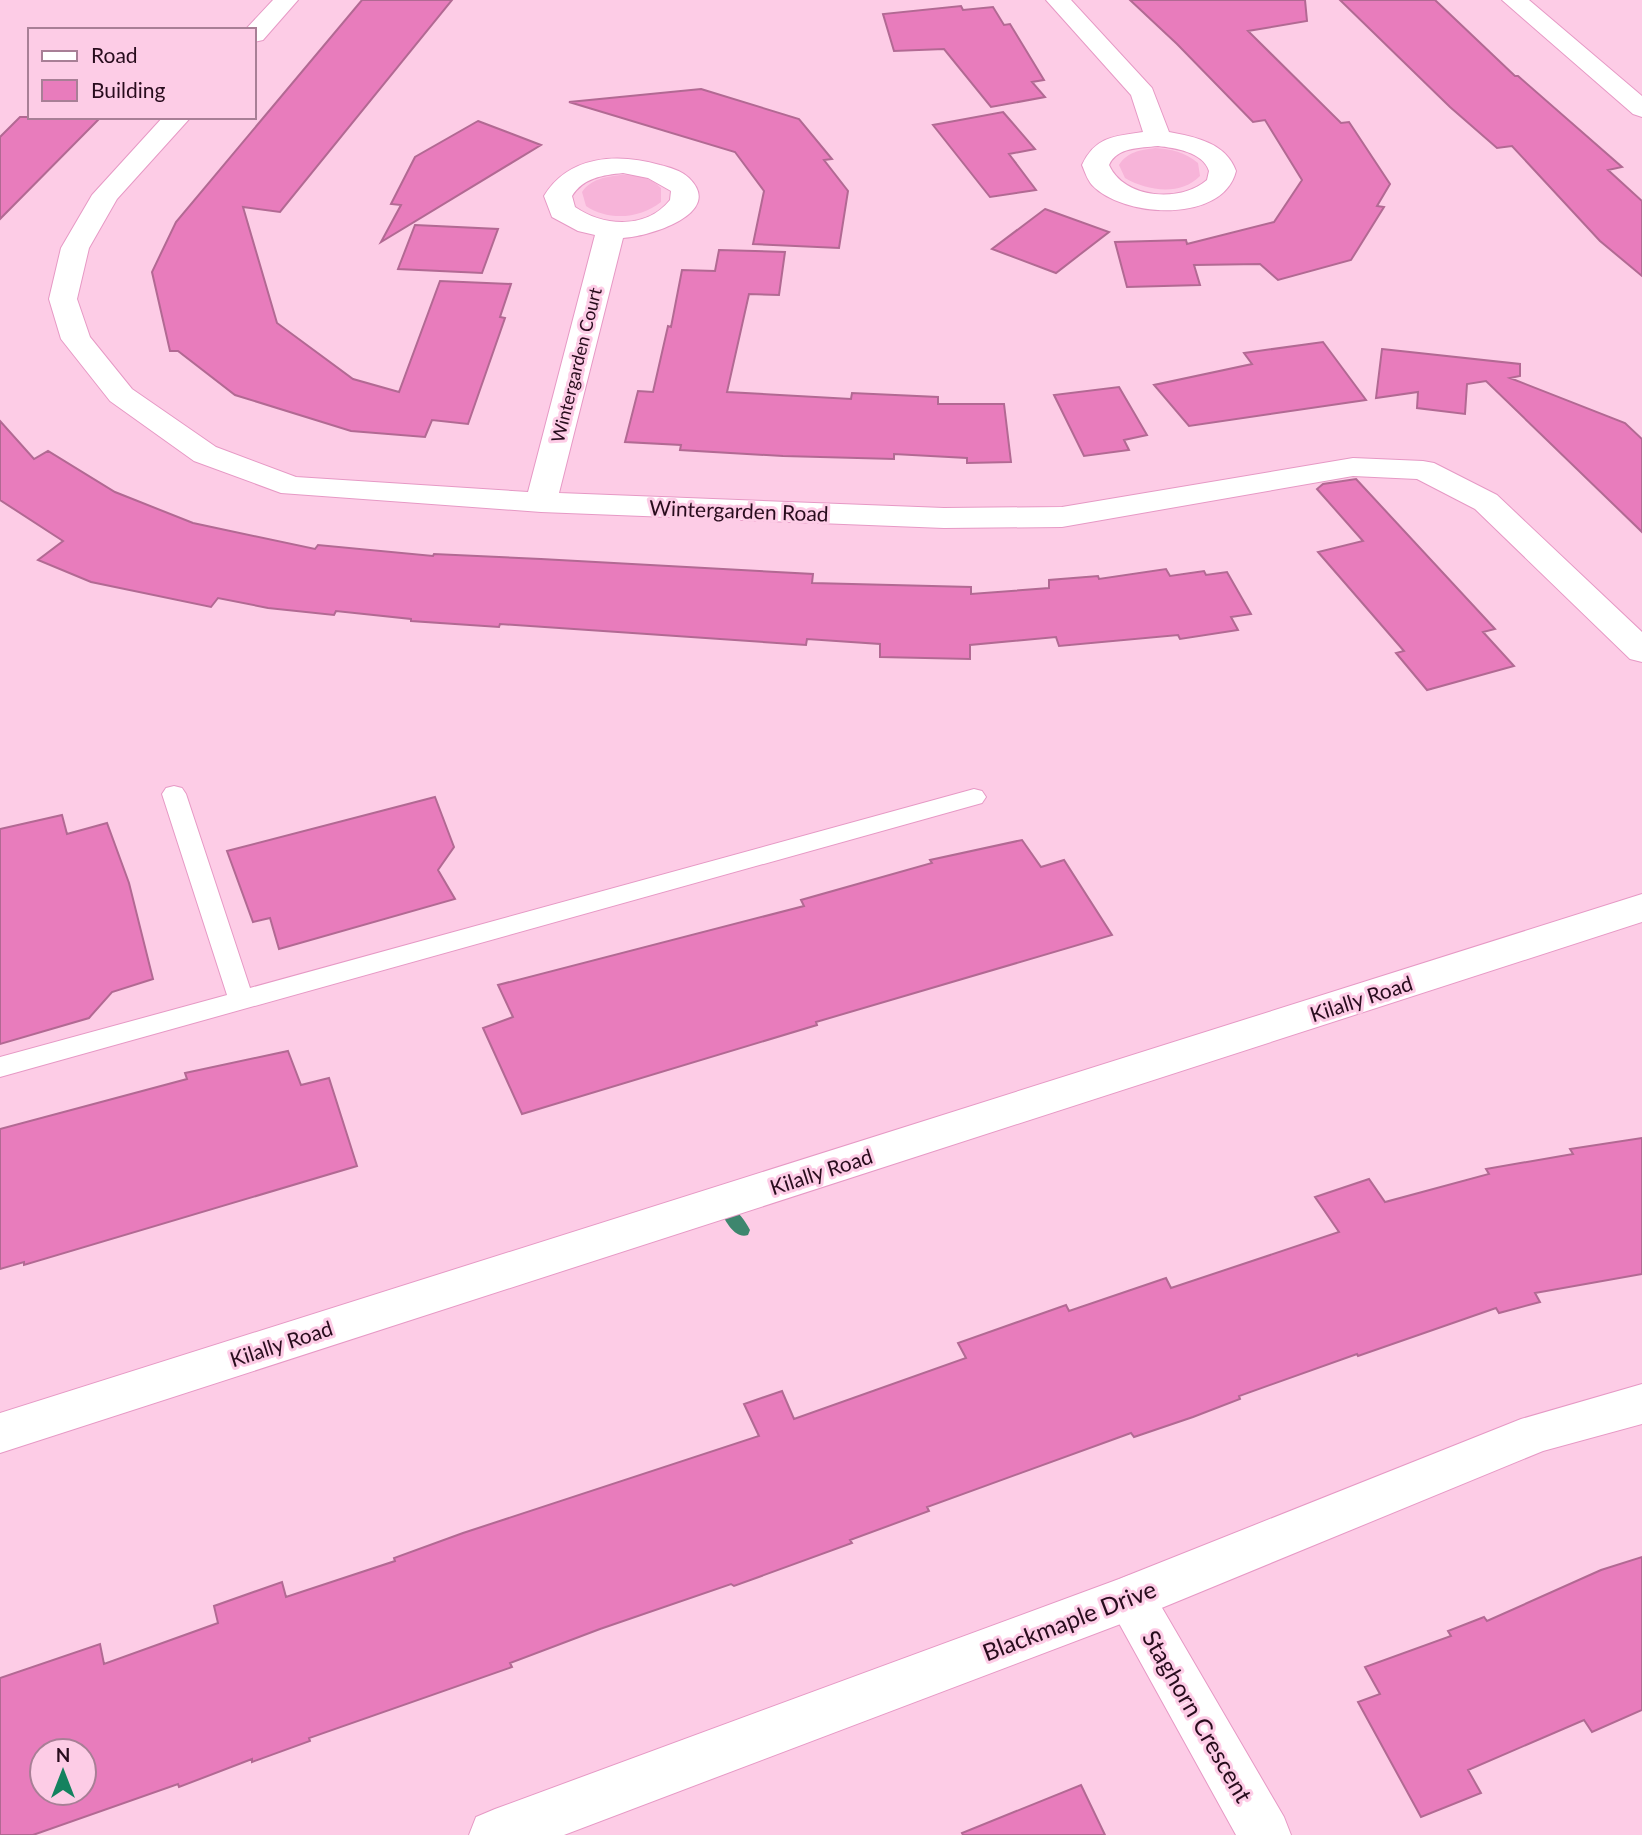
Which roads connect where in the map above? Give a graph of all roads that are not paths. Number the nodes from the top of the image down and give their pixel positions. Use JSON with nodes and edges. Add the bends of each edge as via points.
{"nodes":[{"id":1,"x":286,"y":0,"type":"edge"},
{"id":2,"x":1058,"y":0,"type":"edge"},
{"id":3,"x":1514,"y":0,"type":"edge"},
{"id":4,"x":256,"y":33,"type":"edge"},
{"id":5,"x":1642,"y":109,"type":"edge"},
{"id":6,"x":176,"y":119,"type":"edge"},
{"id":7,"x":1158,"y":138,"type":"dead end"},
{"id":8,"x":611,"y":229,"type":"dead end"},
{"id":9,"x":541,"y":502,"type":"junction"},
{"id":10,"x":1642,"y":651,"type":"edge"},
{"id":11,"x":174,"y":793,"type":"dead end"},
{"id":12,"x":974,"y":797,"type":"dead end"},
{"id":13,"x":1642,"y":908,"type":"edge"},
{"id":14,"x":241,"y":1000,"type":"junction"},
{"id":15,"x":0,"y":1067,"type":"edge"},
{"id":16,"x":1642,"y":1404,"type":"edge"},
{"id":17,"x":0,"y":1433,"type":"edge"},
{"id":18,"x":1130,"y":1598,"type":"junction"},
{"id":19,"x":495,"y":1835,"type":"edge"},
{"id":20,"x":1265,"y":1835,"type":"edge"}],
"edges":[{"from":1,"to":4,"type":"street"},
{"from":2,"to":7,"type":"street","via":[[1143,93]]},
{"from":3,"to":5,"type":"street"},
{"from":6,"to":9,"type":"street","name":"Wintergarden Road","via":[[106,195],[75,248],[63,299],[76,339],[121,395],[205,454],[292,486]]},
{"from":8,"to":9,"type":"street","name":"Wintergarden Court"},
{"from":9,"to":10,"type":"street","name":"Wintergarden Road","via":[[944,518],[1062,517],[1353,467],[1423,470],[1486,502]]},
{"from":11,"to":14,"type":"lane"},
{"from":12,"to":14,"type":"lane"},
{"from":13,"to":17,"type":"street","name":"Kilally Road"},
{"from":14,"to":15,"type":"lane"},
{"from":16,"to":18,"type":"street","name":"Blackmaple Drive","via":[[1537,1433]]},
{"from":18,"to":19,"type":"street","name":"Blackmaple Drive"},
{"from":18,"to":20,"type":"street","name":"Staghorn Crescent"}]}
